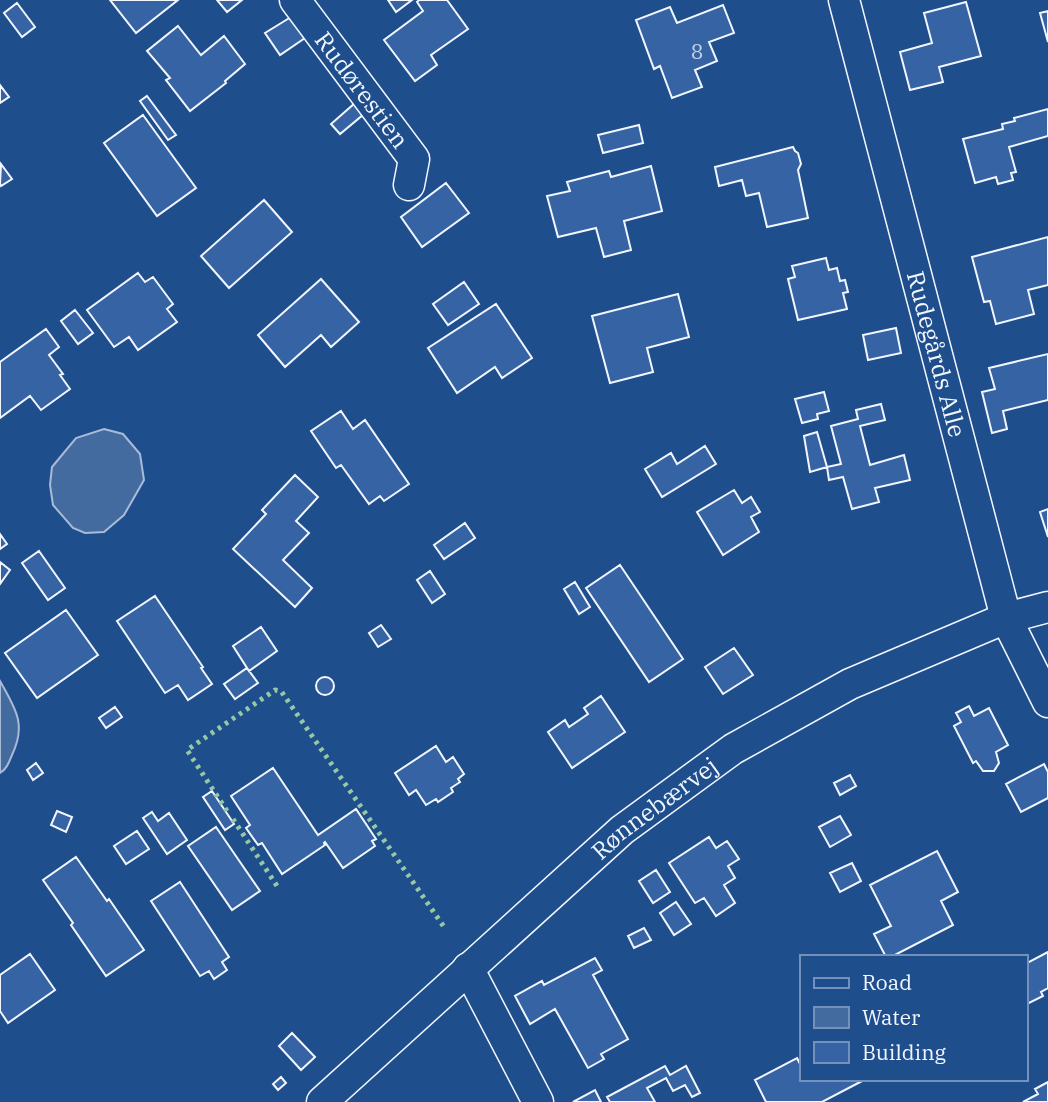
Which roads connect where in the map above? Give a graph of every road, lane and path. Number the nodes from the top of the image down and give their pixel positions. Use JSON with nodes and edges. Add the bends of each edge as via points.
{"nodes":[{"id":1,"x":295,"y":0,"type":"edge"},
{"id":2,"x":844,"y":0,"type":"edge"},
{"id":3,"x":409,"y":184,"type":"dead end"},
{"id":4,"x":1048,"y":607,"type":"edge"},
{"id":5,"x":1006,"y":618,"type":"junction"},
{"id":6,"x":1048,"y":702,"type":"edge"},
{"id":7,"x":468,"y":968,"type":"junction"},
{"id":8,"x":322,"y":1102,"type":"edge"},
{"id":9,"x":538,"y":1102,"type":"edge"}],
"edges":[{"from":1,"to":3,"type":"street","name":"Rudørestien","via":[[414,159]]},
{"from":2,"to":5,"type":"street","name":"Rudegårds Alle"},
{"from":4,"to":5,"type":"street","name":"Rønnebærvej"},
{"from":5,"to":6,"type":"street","name":"Rudegårds Alle"},
{"from":5,"to":7,"type":"street","name":"Rønnebærvej","via":[[850,684],[733,749],[622,830]]},
{"from":7,"to":8,"type":"street","name":"Rønnebærvej"},
{"from":7,"to":9,"type":"street"}]}
